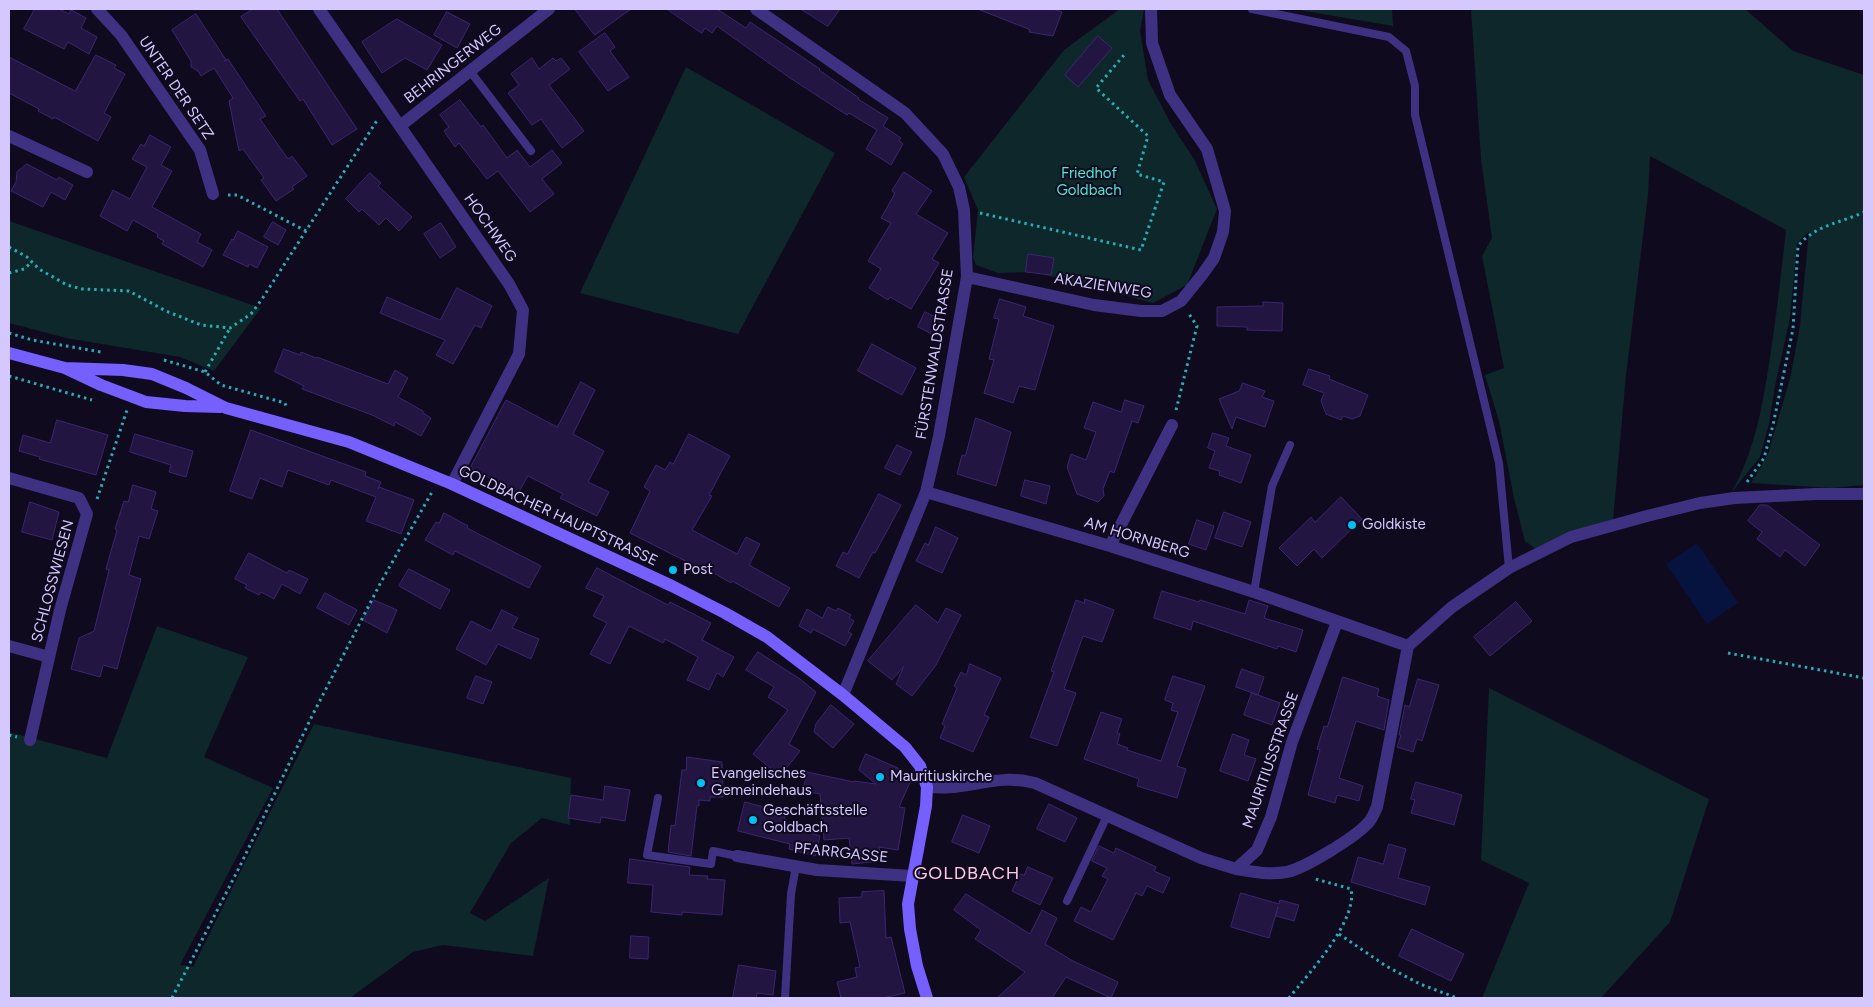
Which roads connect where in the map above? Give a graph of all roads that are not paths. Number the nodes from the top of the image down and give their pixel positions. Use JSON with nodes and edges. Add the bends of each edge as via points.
{"nodes":[{"id":1,"x":98,"y":9,"type":"edge"},
{"id":2,"x":319,"y":9,"type":"edge"},
{"id":3,"x":549,"y":9,"type":"edge"},
{"id":4,"x":756,"y":9,"type":"edge"},
{"id":5,"x":1151,"y":9,"type":"edge"},
{"id":6,"x":1252,"y":9,"type":"edge"},
{"id":7,"x":470,"y":71,"type":"junction"},
{"id":8,"x":400,"y":126,"type":"junction"},
{"id":9,"x":9,"y":136,"type":"edge"},
{"id":10,"x":531,"y":151,"type":"dead end"},
{"id":11,"x":87,"y":172,"type":"dead end"},
{"id":12,"x":213,"y":194,"type":"road end"},
{"id":13,"x":967,"y":277,"type":"junction"},
{"id":14,"x":9,"y":353,"type":"edge"},
{"id":15,"x":65,"y":368,"type":"junction"},
{"id":16,"x":226,"y":408,"type":"junction"},
{"id":17,"x":1172,"y":425,"type":"road end"},
{"id":18,"x":1290,"y":445,"type":"dead end"},
{"id":19,"x":9,"y":478,"type":"edge"},
{"id":20,"x":446,"y":481,"type":"junction"},
{"id":21,"x":926,"y":492,"type":"junction"},
{"id":22,"x":1864,"y":494,"type":"edge"},
{"id":23,"x":1110,"y":546,"type":"junction"},
{"id":24,"x":1509,"y":568,"type":"junction"},
{"id":25,"x":1254,"y":592,"type":"junction"},
{"id":26,"x":1337,"y":622,"type":"junction"},
{"id":27,"x":9,"y":646,"type":"edge"},
{"id":28,"x":1408,"y":646,"type":"junction"},
{"id":29,"x":49,"y":657,"type":"junction"},
{"id":30,"x":843,"y":695,"type":"junction"},
{"id":31,"x":30,"y":740,"type":"dead end"},
{"id":32,"x":927,"y":787,"type":"junction"},
{"id":33,"x":658,"y":798,"type":"dead end"},
{"id":34,"x":1107,"y":816,"type":"junction"},
{"id":35,"x":737,"y":856,"type":"joint"},
{"id":36,"x":796,"y":866,"type":"junction"},
{"id":37,"x":1236,"y":869,"type":"junction"},
{"id":38,"x":912,"y":876,"type":"junction"},
{"id":39,"x":1067,"y":901,"type":"dead end"},
{"id":40,"x":785,"y":998,"type":"edge"},
{"id":41,"x":927,"y":998,"type":"edge"}],
"edges":[{"from":1,"to":12,"type":"street","name":"UNTER DER SETZ","via":[[121,35],[200,150]]},
{"from":2,"to":8,"type":"street","name":"HOCHWEG"},
{"from":3,"to":7,"type":"street","name":"BEHRINGERWEG"},
{"from":4,"to":13,"type":"street","name":"FÜRSTENWALDSTRASSE","via":[[905,113],[943,154],[959,186],[964,210]]},
{"from":5,"to":13,"type":"street","name":"AKAZIENWEG","via":[[1152,43],[1170,95],[1207,149],[1225,211],[1224,232],[1214,258],[1181,301],[1162,311],[1094,304]]},
{"from":6,"to":24,"type":"lane","via":[[1389,38],[1406,51],[1415,86],[1415,115],[1500,463]]},
{"from":7,"to":8,"type":"street","name":"BEHRINGERWEG"},
{"from":7,"to":10,"type":"lane"},
{"from":8,"to":20,"type":"street","name":"HOCHWEG","via":[[509,284],[523,310],[519,354]]},
{"from":9,"to":11,"type":"street"},
{"from":13,"to":21,"type":"street","name":"FÜRSTENWALDSTRASSE","via":[[940,436]]},
{"from":14,"to":15,"type":"street","name":"GOLDBACHER HAUPTSTRASSE"},
{"from":15,"to":16,"type":"street","name":"GOLDBACHER HAUPTSTRASSE","via":[[146,402]]},
{"from":15,"to":16,"type":"street","name":"GOLDBACHER HAUPTSTRASSE","via":[[152,374]]},
{"from":16,"to":20,"type":"street","name":"GOLDBACHER HAUPTSTRASSE","via":[[349,442]]},
{"from":17,"to":23,"type":"street"},
{"from":18,"to":25,"type":"lane","via":[[1272,486]]},
{"from":19,"to":29,"type":"street","name":"SCHLOSSWIESEN","via":[[79,498],[87,514]]},
{"from":20,"to":30,"type":"street","name":"GOLDBACHER HAUPTSTRASSE","via":[[725,613],[767,637]]},
{"from":21,"to":23,"type":"street","name":"AM HORNBERG"},
{"from":21,"to":30,"type":"street","name":"FÜRSTENWALDSTRASSE"},
{"from":22,"to":24,"type":"street","via":[[1734,498],[1700,503],[1571,537]]},
{"from":23,"to":25,"type":"street","name":"AM HORNBERG"},
{"from":24,"to":28,"type":"street","via":[[1452,607]]},
{"from":25,"to":26,"type":"street","name":"AM HORNBERG"},
{"from":26,"to":28,"type":"street"},
{"from":26,"to":37,"type":"street","name":"MAURITIUSSTRASSE","via":[[1292,742],[1257,850]]},
{"from":27,"to":29,"type":"street","name":"SCHLOSSWIESEN"},
{"from":28,"to":37,"type":"street","via":[[1377,807],[1369,823],[1326,854],[1290,871],[1268,874]]},
{"from":29,"to":31,"type":"street","name":"SCHLOSSWIESEN"},
{"from":30,"to":32,"type":"street","name":"GOLDBACHER HAUPTSTRASSE","via":[[905,747],[920,766]]},
{"from":32,"to":34,"type":"street","via":[[1020,779]]},
{"from":32,"to":38,"type":"street","name":"GOLDBACHER HAUPTSTRASSE"},
{"from":33,"to":35,"type":"lane","via":[[647,855],[711,864],[713,851]]},
{"from":34,"to":37,"type":"street","via":[[1201,858]]},
{"from":34,"to":39,"type":"lane"},
{"from":35,"to":36,"type":"street","name":"PFARRGASSE"},
{"from":36,"to":38,"type":"street","name":"PFARRGASSE"},
{"from":36,"to":40,"type":"lane","via":[[791,894]]},
{"from":38,"to":41,"type":"street","name":"GOLDBACHER HAUPTSTRASSE","via":[[908,904],[910,929]]}]}
